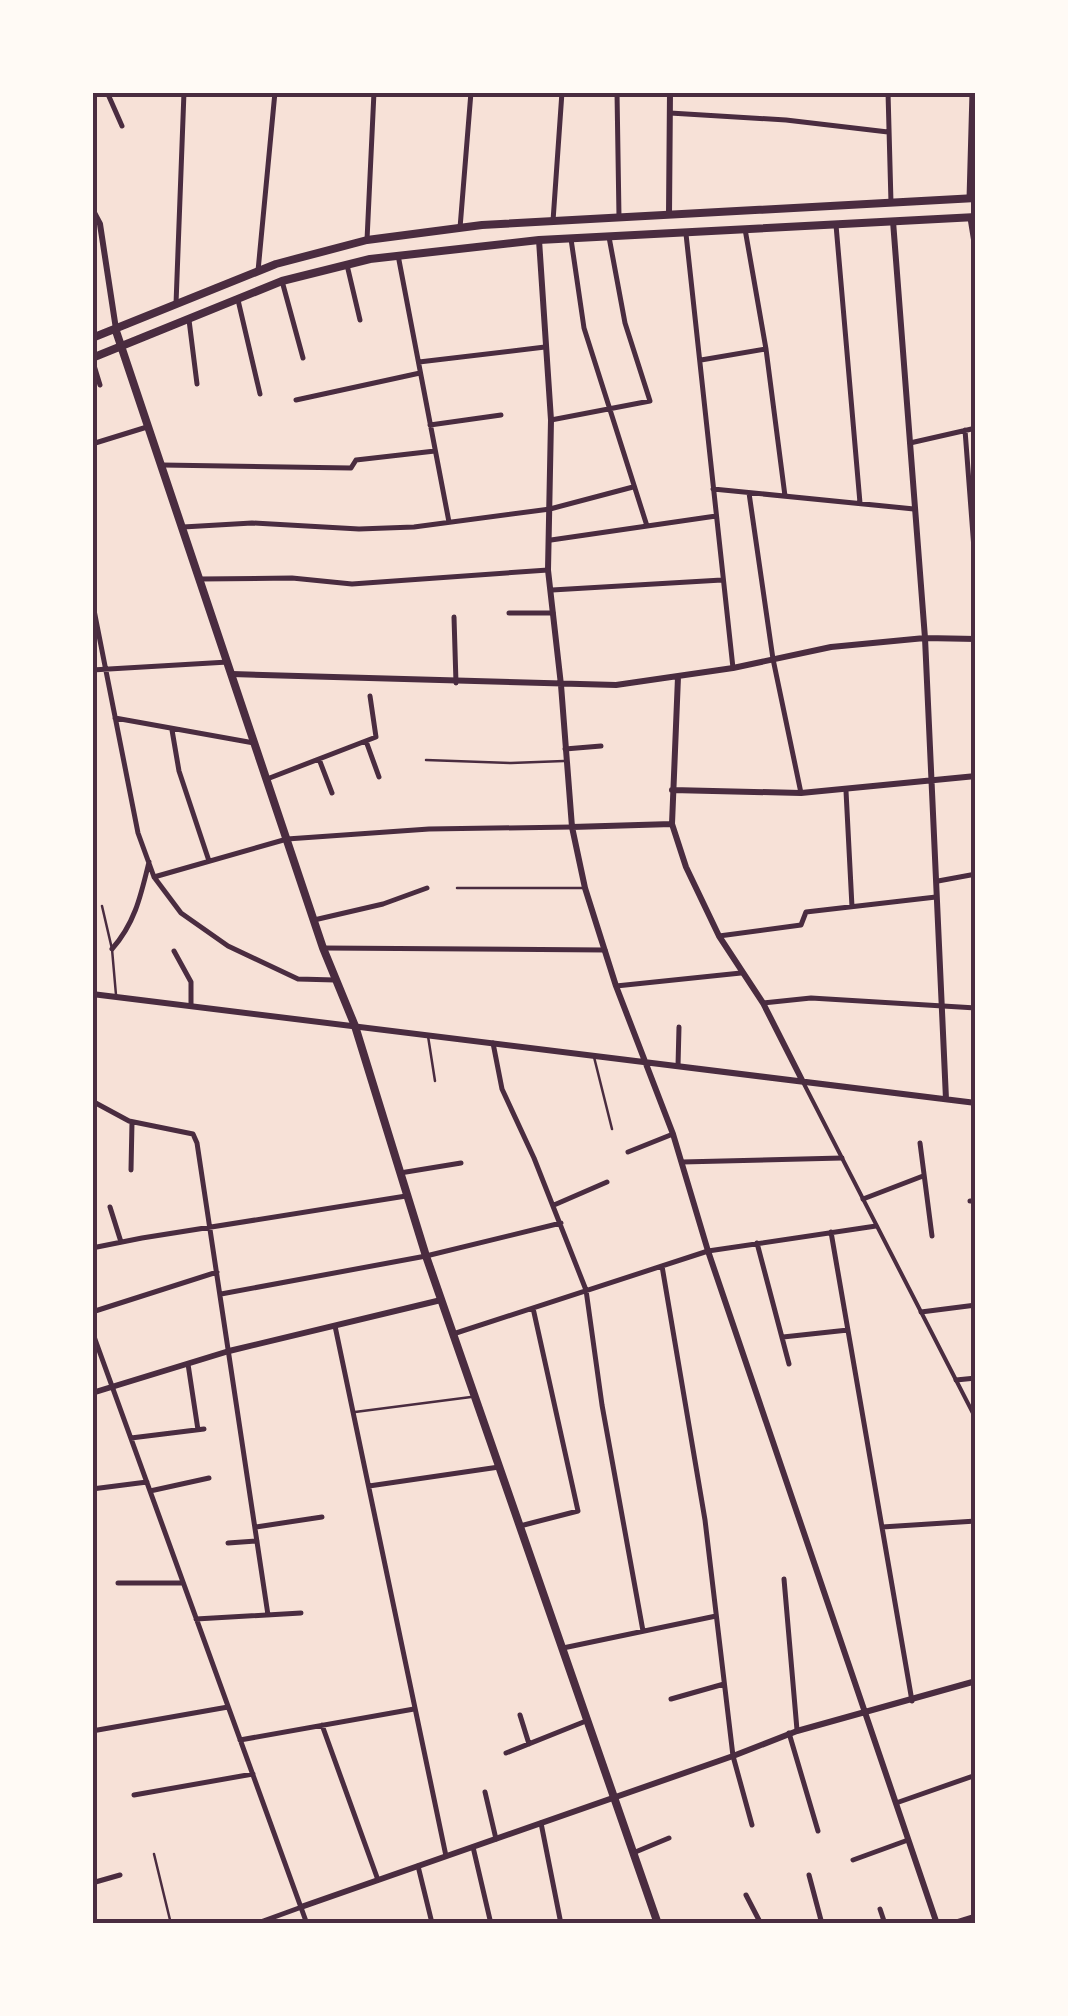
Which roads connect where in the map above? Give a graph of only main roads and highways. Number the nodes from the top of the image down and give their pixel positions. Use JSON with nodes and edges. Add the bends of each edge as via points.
{"nodes":[{"id":1,"x":972,"y":198,"type":"edge"},
{"id":2,"x":891,"y":203,"type":"junction"},
{"id":3,"x":973,"y":217,"type":"edge"},
{"id":4,"x":893,"y":222,"type":"junction"},
{"id":5,"x":366,"y":240,"type":"junction"},
{"id":6,"x":370,"y":258,"type":"junction"},
{"id":7,"x":116,"y":330,"type":"junction"},
{"id":8,"x":92,"y":338,"type":"edge"},
{"id":9,"x":124,"y":348,"type":"junction"},
{"id":10,"x":92,"y":358,"type":"edge"},
{"id":11,"x":658,"y":1924,"type":"edge"}],
"edges":[{"from":1,"to":2,"type":"main road"},
{"from":2,"to":4,"type":"main road"},
{"from":2,"to":5,"type":"main road","via":[[552,221]]},
{"from":3,"to":4,"type":"main road"},
{"from":4,"to":6,"type":"main road","via":[[539,240]]},
{"from":5,"to":6,"type":"main road"},
{"from":5,"to":7,"type":"main road","via":[[258,271]]},
{"from":6,"to":9,"type":"main road","via":[[282,281]]},
{"from":7,"to":8,"type":"main road"},
{"from":7,"to":9,"type":"main road"},
{"from":9,"to":10,"type":"main road"},
{"from":9,"to":11,"type":"main road","via":[[426,1256]]}]}
